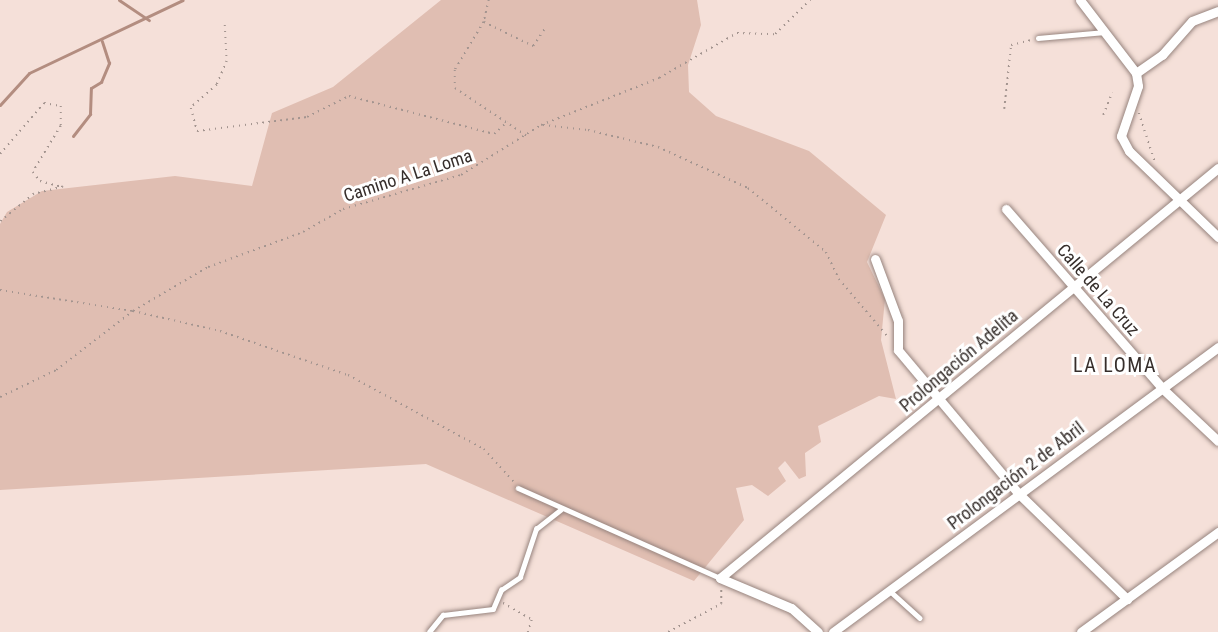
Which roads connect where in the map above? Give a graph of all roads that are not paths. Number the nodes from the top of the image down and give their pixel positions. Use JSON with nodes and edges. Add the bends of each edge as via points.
{"nodes":[{"id":1,"x":1080,"y":0,"type":"edge"},
{"id":2,"x":1218,"y":11,"type":"edge"},
{"id":3,"x":1105,"y":32,"type":"junction"},
{"id":4,"x":1038,"y":38,"type":"road end"},
{"id":5,"x":1136,"y":73,"type":"junction"},
{"id":6,"x":1218,"y":168,"type":"edge"},
{"id":7,"x":1177,"y":198,"type":"junction"},
{"id":8,"x":1006,"y":209,"type":"dead end"},
{"id":9,"x":1218,"y":237,"type":"edge"},
{"id":10,"x":875,"y":259,"type":"dead end"},
{"id":11,"x":1072,"y":286,"type":"junction"},
{"id":12,"x":1218,"y":347,"type":"edge"},
{"id":13,"x":1162,"y":388,"type":"junction"},
{"id":14,"x":941,"y":397,"type":"junction"},
{"id":15,"x":1218,"y":441,"type":"edge"},
{"id":16,"x":518,"y":488,"type":"road end"},
{"id":17,"x":1019,"y":494,"type":"junction"},
{"id":18,"x":560,"y":510,"type":"junction"},
{"id":19,"x":1218,"y":532,"type":"edge"},
{"id":20,"x":720,"y":578,"type":"junction"},
{"id":21,"x":890,"y":591,"type":"junction"},
{"id":22,"x":1126,"y":599,"type":"junction"},
{"id":23,"x":920,"y":618,"type":"dead end"},
{"id":24,"x":429,"y":632,"type":"edge"},
{"id":25,"x":818,"y":632,"type":"edge"},
{"id":26,"x":833,"y":632,"type":"edge"},
{"id":27,"x":1082,"y":632,"type":"edge"}],
"edges":[{"from":1,"to":3,"type":"street"},
{"from":2,"to":5,"type":"street","via":[[1191,21],[1162,55]]},
{"from":3,"to":4,"type":"lane"},
{"from":3,"to":5,"type":"street"},
{"from":5,"to":7,"type":"street","via":[[1134,101],[1121,136]]},
{"from":6,"to":7,"type":"street","name":"Prolongación Adelita"},
{"from":7,"to":9,"type":"street"},
{"from":7,"to":11,"type":"street","name":"Prolongación Adelita"},
{"from":8,"to":11,"type":"street","name":"Calle de La Cruz"},
{"from":10,"to":14,"type":"street","via":[[898,321],[898,350]]},
{"from":11,"to":13,"type":"street","name":"Calle de La Cruz"},
{"from":11,"to":14,"type":"street","name":"Prolongación Adelita"},
{"from":12,"to":13,"type":"street","name":"Prolongación 2 de Abril"},
{"from":13,"to":15,"type":"street","name":"Calle de La Cruz"},
{"from":13,"to":17,"type":"street","name":"Prolongación 2 de Abril"},
{"from":14,"to":17,"type":"street"},
{"from":14,"to":20,"type":"street","name":"Prolongación Adelita"},
{"from":16,"to":18,"type":"lane"},
{"from":17,"to":21,"type":"street","name":"Prolongación 2 de Abril"},
{"from":17,"to":22,"type":"street"},
{"from":18,"to":20,"type":"lane"},
{"from":18,"to":24,"type":"lane","via":[[536,529],[520,577],[501,590],[498,601],[487,611],[438,617]]},
{"from":19,"to":22,"type":"street"},
{"from":20,"to":25,"type":"street","via":[[791,609]]},
{"from":21,"to":23,"type":"lane"},
{"from":21,"to":26,"type":"street","name":"Prolongación 2 de Abril"},
{"from":22,"to":27,"type":"street"}]}
